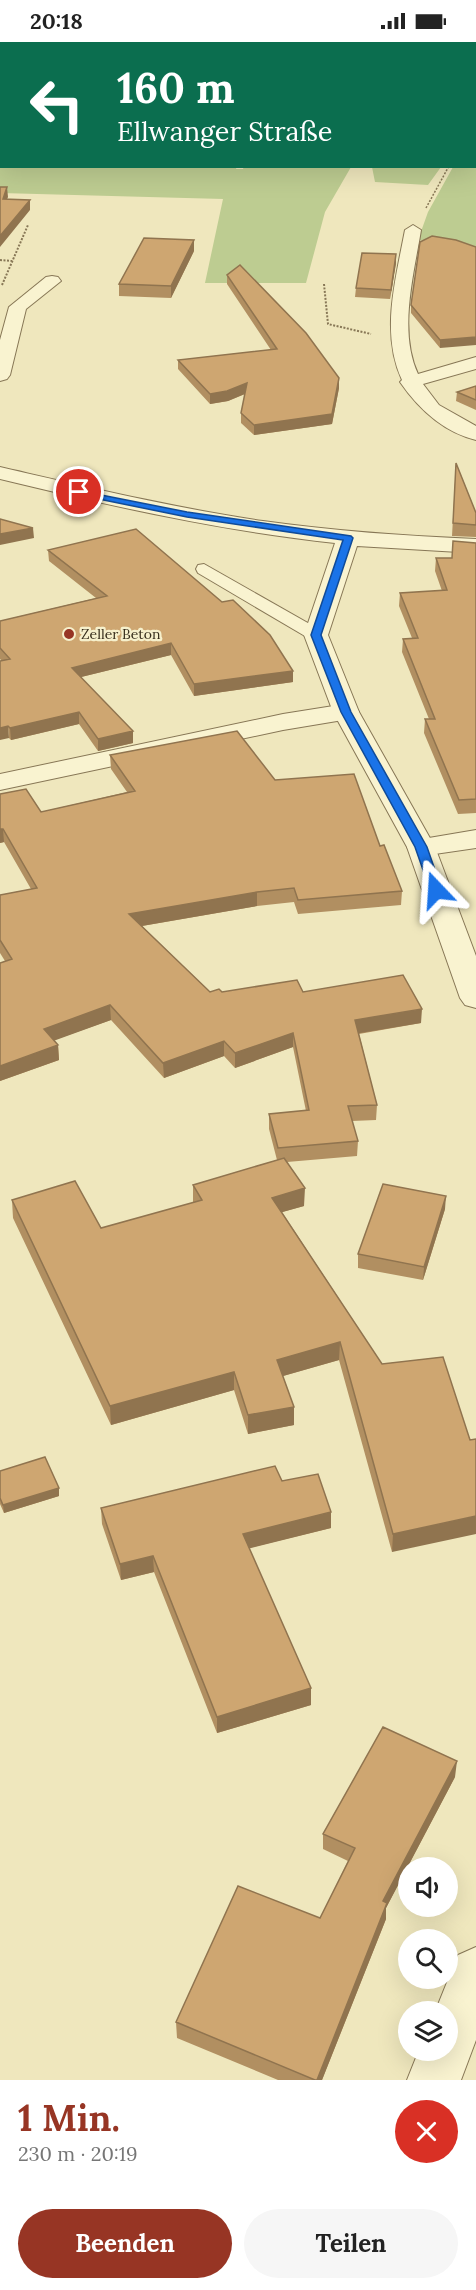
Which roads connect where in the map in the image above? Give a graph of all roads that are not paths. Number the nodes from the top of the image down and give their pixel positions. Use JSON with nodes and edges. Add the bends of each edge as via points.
{"nodes":[{"id":1,"x":413,"y":230,"type":"road end"},
{"id":2,"x":52,"y":280,"type":"dead end"},
{"id":3,"x":476,"y":363,"type":"edge"},
{"id":4,"x":0,"y":375,"type":"edge"},
{"id":5,"x":410,"y":382,"type":"junction"},
{"id":6,"x":476,"y":434,"type":"edge"},
{"id":7,"x":0,"y":473,"type":"edge"},
{"id":8,"x":348,"y":538,"type":"junction"},
{"id":9,"x":476,"y":546,"type":"edge"},
{"id":10,"x":204,"y":569,"type":"dead end"},
{"id":11,"x":316,"y":635,"type":"junction"},
{"id":12,"x":346,"y":712,"type":"junction"},
{"id":13,"x":0,"y":782,"type":"edge"},
{"id":14,"x":476,"y":838,"type":"edge"},
{"id":15,"x":421,"y":847,"type":"junction"},
{"id":16,"x":476,"y":998,"type":"edge"},
{"id":17,"x":476,"y":1972,"type":"edge"},
{"id":18,"x":458,"y":2018,"type":"edge"},
{"id":19,"x":441,"y":2061,"type":"edge"},
{"id":20,"x":434,"y":2080,"type":"edge"}],
"edges":[{"from":1,"to":5,"type":"street","via":[[400,301],[404,366]]},
{"from":2,"to":4,"type":"street","via":[[18,307]]},
{"from":3,"to":5,"type":"street"},
{"from":5,"to":6,"type":"street","via":[[433,409]]},
{"from":7,"to":8,"type":"street","via":[[119,502]]},
{"from":8,"to":9,"type":"street"},
{"from":8,"to":11,"type":"street"},
{"from":10,"to":11,"type":"lane"},
{"from":11,"to":12,"type":"street"},
{"from":12,"to":13,"type":"street"},
{"from":12,"to":15,"type":"street"},
{"from":14,"to":15,"type":"street"},
{"from":15,"to":16,"type":"street"},
{"from":17,"to":18,"type":"street"},
{"from":19,"to":20,"type":"street"}]}
